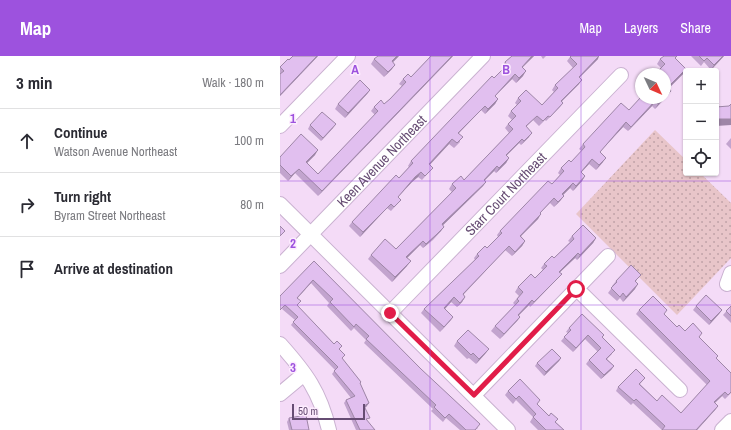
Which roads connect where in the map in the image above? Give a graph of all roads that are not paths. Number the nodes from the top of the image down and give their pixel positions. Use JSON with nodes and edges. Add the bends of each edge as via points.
{"nodes":[{"id":1,"x":348,"y":56,"type":"edge"},
{"id":2,"x":483,"y":56,"type":"edge"},
{"id":3,"x":621,"y":75,"type":"dead end"},
{"id":4,"x":280,"y":126,"type":"edge"},
{"id":5,"x":280,"y":204,"type":"edge"},
{"id":6,"x":311,"y":233,"type":"junction"},
{"id":7,"x":608,"y":256,"type":"dead end"},
{"id":8,"x":280,"y":266,"type":"edge"},
{"id":9,"x":576,"y":289,"type":"junction"},
{"id":10,"x":390,"y":313,"type":"junction"},
{"id":11,"x":280,"y":344,"type":"edge"},
{"id":12,"x":304,"y":374,"type":"junction"},
{"id":13,"x":680,"y":390,"type":"dead end"},
{"id":14,"x":280,"y":394,"type":"edge"},
{"id":15,"x":474,"y":395,"type":"junction"},
{"id":16,"x":731,"y":421,"type":"edge"},
{"id":17,"x":329,"y":430,"type":"edge"},
{"id":18,"x":508,"y":430,"type":"edge"},
{"id":19,"x":722,"y":430,"type":"edge"}],
"edges":[{"from":1,"to":4,"type":"street"},
{"from":2,"to":6,"type":"street","name":"Keen Avenue Northeast"},
{"from":3,"to":10,"type":"street","name":"Starr Court Northeast"},
{"from":5,"to":6,"type":"street"},
{"from":6,"to":8,"type":"street","name":"Keen Avenue Northeast"},
{"from":6,"to":10,"type":"street"},
{"from":7,"to":9,"type":"street"},
{"from":9,"to":13,"type":"street"},
{"from":9,"to":15,"type":"street"},
{"from":10,"to":15,"type":"street"},
{"from":11,"to":12,"type":"street"},
{"from":12,"to":14,"type":"street"},
{"from":12,"to":17,"type":"street","via":[[317,392]]},
{"from":15,"to":18,"type":"street"},
{"from":16,"to":19,"type":"street"}]}
